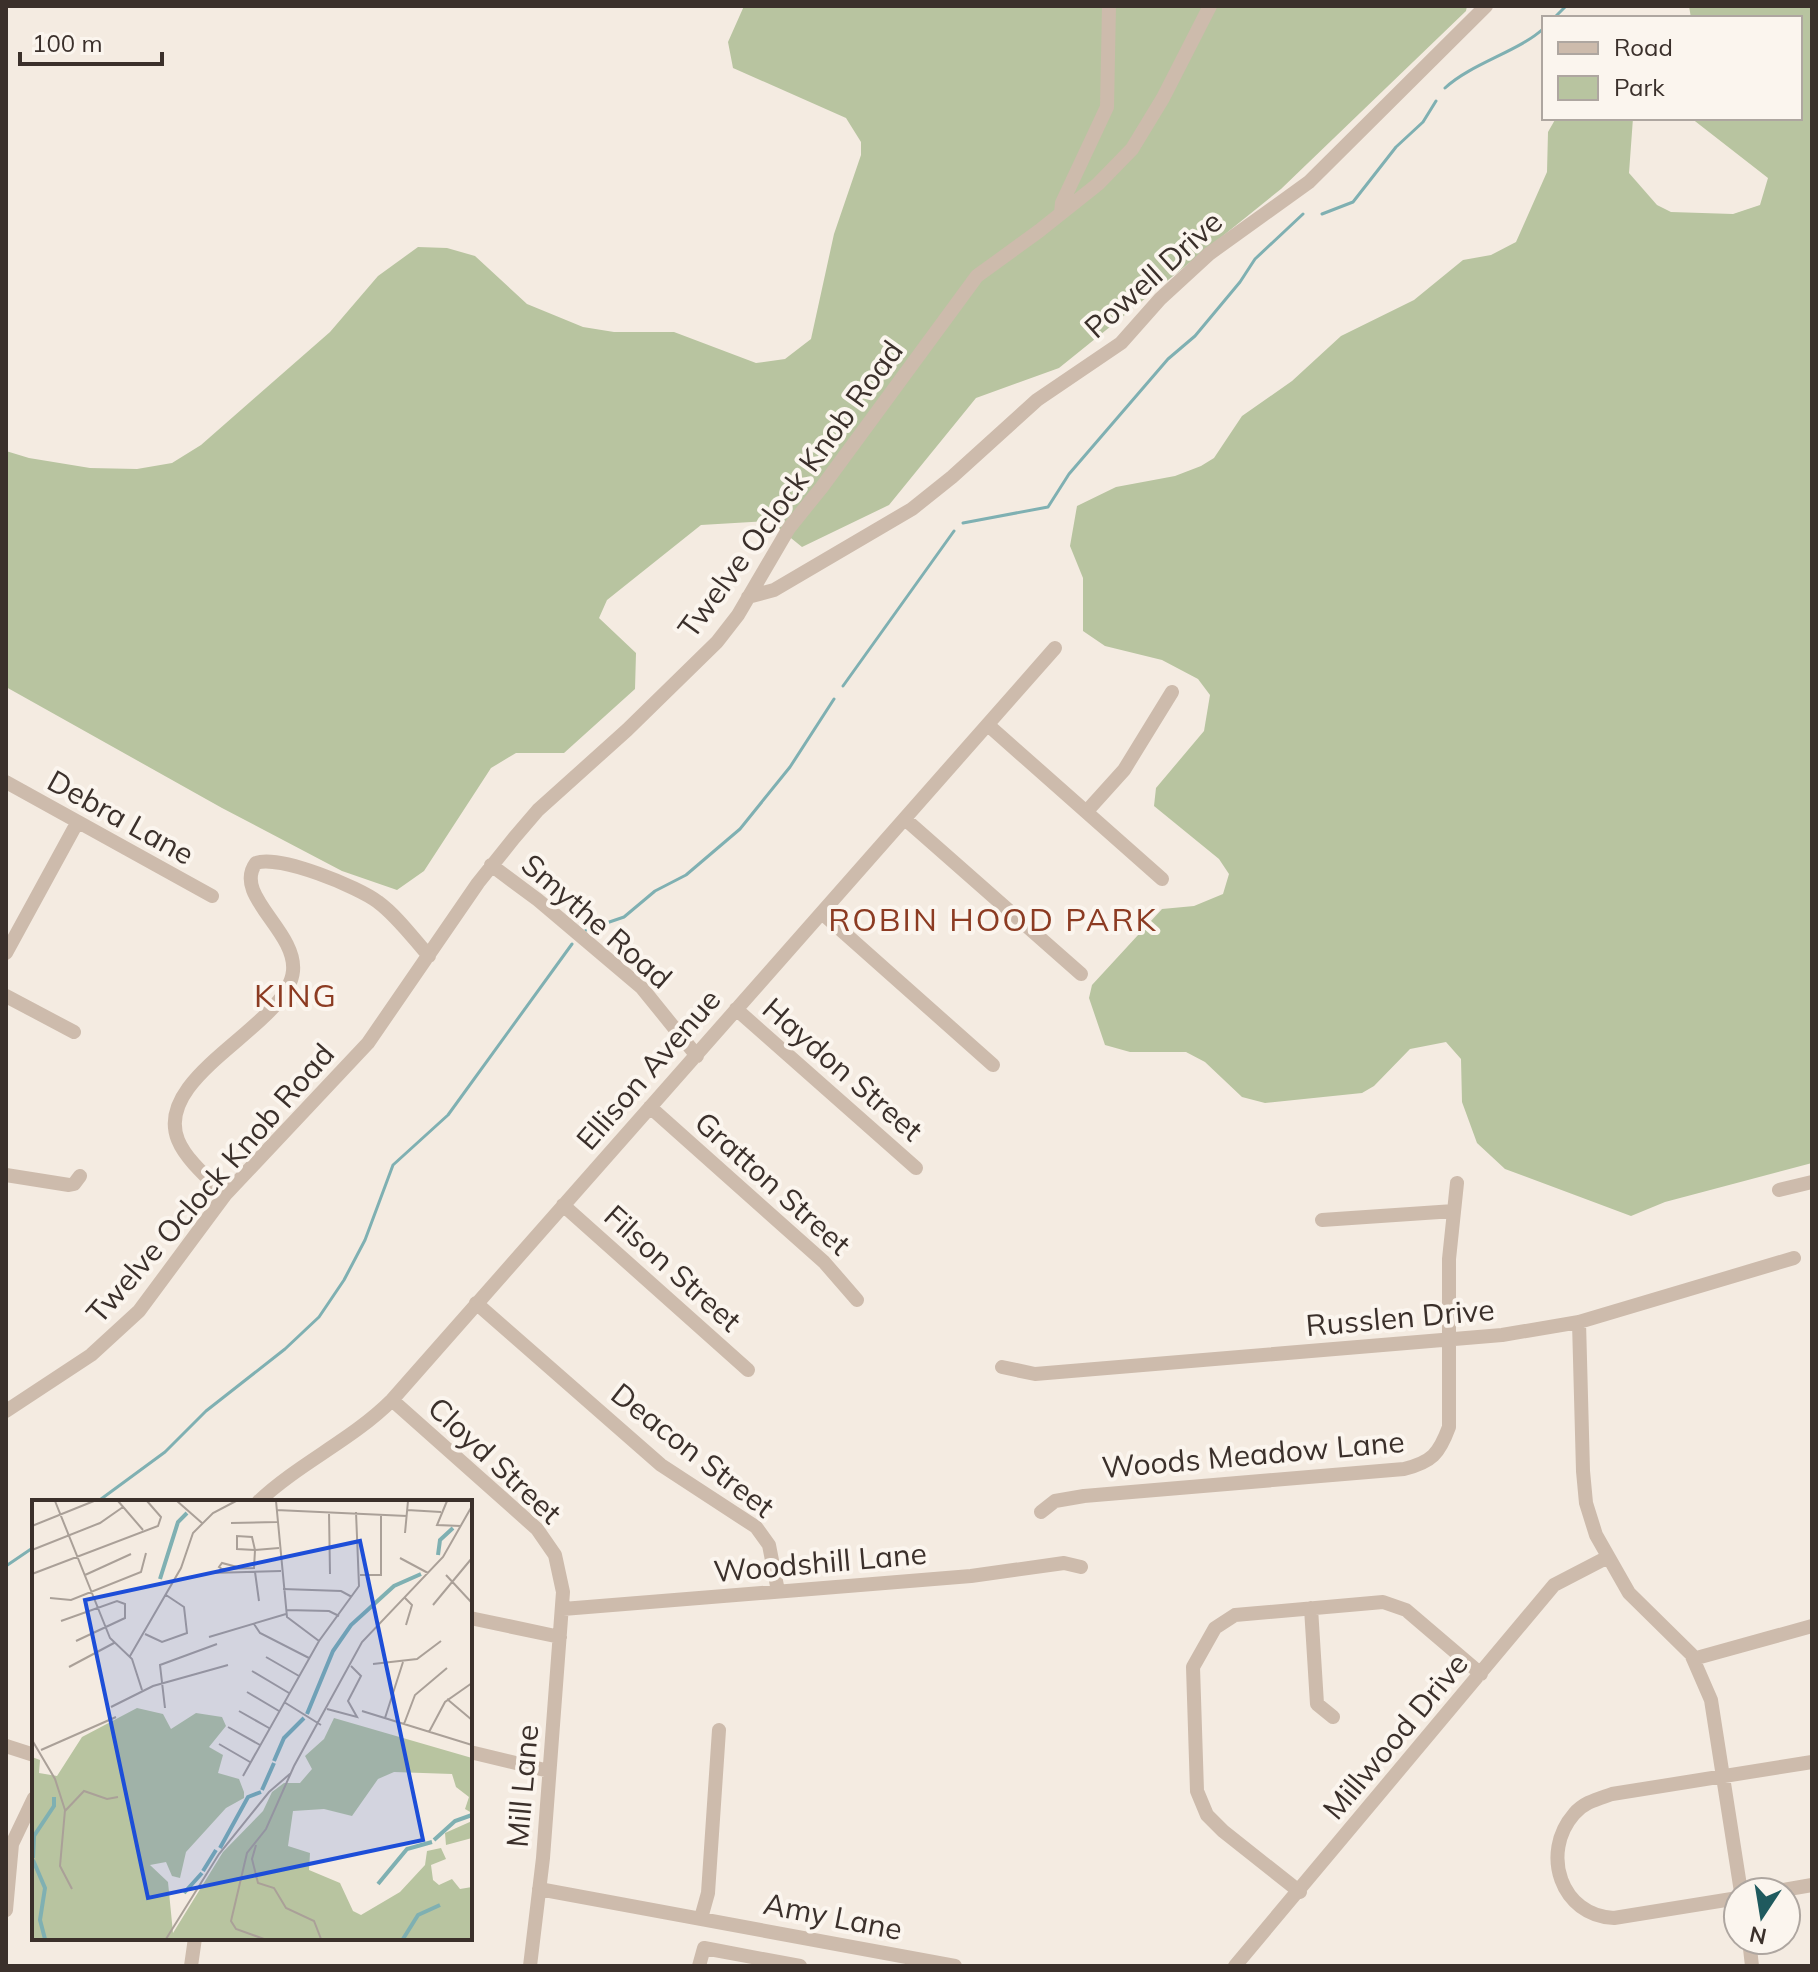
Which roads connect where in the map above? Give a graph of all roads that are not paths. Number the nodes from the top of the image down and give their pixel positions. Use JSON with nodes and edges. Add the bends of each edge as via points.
{"nodes":[{"id":1,"x":1109,"y":6,"type":"edge"},
{"id":2,"x":1210,"y":6,"type":"edge"},
{"id":3,"x":1486,"y":6,"type":"edge"},
{"id":4,"x":1061,"y":213,"type":"junction"},
{"id":5,"x":748,"y":597,"type":"junction"},
{"id":6,"x":1055,"y":648,"type":"dead end"},
{"id":7,"x":1172,"y":692,"type":"dead end"},
{"id":8,"x":988,"y":725,"type":"junction"},
{"id":9,"x":6,"y":782,"type":"edge"},
{"id":10,"x":1087,"y":811,"type":"junction"},
{"id":11,"x":905,"y":819,"type":"junction"},
{"id":12,"x":77,"y":823,"type":"junction"},
{"id":13,"x":491,"y":865,"type":"junction"},
{"id":14,"x":1162,"y":879,"type":"dead end"},
{"id":15,"x":212,"y":896,"type":"dead end"},
{"id":16,"x":823,"y":914,"type":"junction"},
{"id":17,"x":6,"y":953,"type":"edge"},
{"id":18,"x":429,"y":956,"type":"junction"},
{"id":19,"x":1081,"y":974,"type":"dead end"},
{"id":20,"x":6,"y":996,"type":"edge"},
{"id":21,"x":736,"y":1009,"type":"junction"},
{"id":22,"x":74,"y":1032,"type":"dead end"},
{"id":23,"x":697,"y":1056,"type":"junction"},
{"id":24,"x":993,"y":1065,"type":"dead end"},
{"id":25,"x":650,"y":1107,"type":"junction"},
{"id":26,"x":916,"y":1168,"type":"dead end"},
{"id":27,"x":6,"y":1175,"type":"edge"},
{"id":28,"x":80,"y":1176,"type":"dead end"},
{"id":29,"x":1812,"y":1182,"type":"edge"},
{"id":30,"x":1457,"y":1183,"type":"dead end"},
{"id":31,"x":1779,"y":1190,"type":"dead end"},
{"id":32,"x":225,"y":1195,"type":"junction"},
{"id":33,"x":563,"y":1205,"type":"junction"},
{"id":34,"x":1454,"y":1211,"type":"junction"},
{"id":35,"x":1322,"y":1220,"type":"dead end"},
{"id":36,"x":1794,"y":1258,"type":"dead end"},
{"id":37,"x":857,"y":1300,"type":"dead end"},
{"id":38,"x":476,"y":1303,"type":"junction"},
{"id":39,"x":1579,"y":1322,"type":"junction"},
{"id":40,"x":1449,"y":1340,"type":"junction"},
{"id":41,"x":1002,"y":1367,"type":"dead end"},
{"id":42,"x":748,"y":1370,"type":"dead end"},
{"id":43,"x":392,"y":1400,"type":"junction"},
{"id":44,"x":6,"y":1411,"type":"edge"},
{"id":45,"x":260,"y":1500,"type":"edge"},
{"id":46,"x":1041,"y":1512,"type":"dead end"},
{"id":47,"x":1608,"y":1557,"type":"junction"},
{"id":48,"x":1081,"y":1567,"type":"dead end"},
{"id":49,"x":778,"y":1591,"type":"junction"},
{"id":50,"x":1311,"y":1608,"type":"junction"},
{"id":51,"x":563,"y":1609,"type":"junction"},
{"id":52,"x":472,"y":1618,"type":"edge"},
{"id":53,"x":1812,"y":1626,"type":"edge"},
{"id":54,"x":560,"y":1637,"type":"junction"},
{"id":55,"x":1693,"y":1659,"type":"junction"},
{"id":56,"x":1481,"y":1674,"type":"junction"},
{"id":57,"x":1333,"y":1717,"type":"dead end"},
{"id":58,"x":719,"y":1730,"type":"dead end"},
{"id":59,"x":6,"y":1746,"type":"edge"},
{"id":60,"x":472,"y":1752,"type":"edge"},
{"id":61,"x":32,"y":1754,"type":"edge"},
{"id":62,"x":1812,"y":1762,"type":"edge"},
{"id":63,"x":549,"y":1771,"type":"junction"},
{"id":64,"x":1723,"y":1778,"type":"junction"},
{"id":65,"x":32,"y":1802,"type":"edge"},
{"id":66,"x":1738,"y":1876,"type":"edge"},
{"id":67,"x":539,"y":1889,"type":"junction"},
{"id":68,"x":1300,"y":1892,"type":"junction"},
{"id":69,"x":1722,"y":1901,"type":"edge"},
{"id":70,"x":6,"y":1910,"type":"edge"},
{"id":71,"x":701,"y":1918,"type":"junction"},
{"id":72,"x":195,"y":1940,"type":"edge"},
{"id":73,"x":791,"y":1965,"type":"edge"},
{"id":74,"x":191,"y":1966,"type":"edge"},
{"id":75,"x":530,"y":1966,"type":"edge"},
{"id":76,"x":699,"y":1966,"type":"edge"},
{"id":77,"x":955,"y":1966,"type":"edge"},
{"id":78,"x":1235,"y":1966,"type":"edge"}],
"edges":[{"from":1,"to":4,"type":"street","via":[[1107,107]]},
{"from":2,"to":4,"type":"street","name":"Twelve Oclock Knob Road","via":[[1143,134],[1118,165]]},
{"from":3,"to":5,"type":"street","name":"Powell Drive","via":[[1309,182],[1209,254],[1121,343],[1037,400],[912,509],[774,590]]},
{"from":4,"to":5,"type":"street","name":"Twelve Oclock Knob Road","via":[[977,276],[789,528]]},
{"from":5,"to":13,"type":"street","name":"Twelve Oclock Knob Road","via":[[717,642],[538,810]]},
{"from":6,"to":8,"type":"street","name":"Ellison Avenue"},
{"from":7,"to":10,"type":"street","via":[[1124,770]]},
{"from":8,"to":10,"type":"street"},
{"from":8,"to":11,"type":"street","name":"Ellison Avenue"},
{"from":9,"to":12,"type":"street","name":"Debra Lane"},
{"from":10,"to":14,"type":"street"},
{"from":11,"to":16,"type":"street","name":"Ellison Avenue"},
{"from":11,"to":19,"type":"street"},
{"from":12,"to":15,"type":"street","name":"Debra Lane"},
{"from":12,"to":17,"type":"street"},
{"from":13,"to":18,"type":"street","name":"Twelve Oclock Knob Road"},
{"from":13,"to":23,"type":"street","name":"Smythe Road","via":[[642,988]]},
{"from":16,"to":21,"type":"street","name":"Ellison Avenue"},
{"from":16,"to":24,"type":"street"},
{"from":18,"to":32,"type":"street","name":"Twelve Oclock Knob Road","via":[[353,1061]]},
{"from":18,"to":32,"type":"street","via":[[389,911],[368,896],[296,865],[256,863],[250,874],[252,891],[288,943],[292,978],[281,1000],[199,1075],[175,1119],[180,1145]]},
{"from":20,"to":22,"type":"street"},
{"from":21,"to":23,"type":"street","name":"Ellison Avenue"},
{"from":21,"to":26,"type":"street","name":"Haydon Street"},
{"from":23,"to":25,"type":"street","name":"Ellison Avenue"},
{"from":25,"to":33,"type":"street","name":"Ellison Avenue"},
{"from":25,"to":37,"type":"street","name":"Gratton Street","via":[[824,1262]]},
{"from":27,"to":28,"type":"street","via":[[69,1185]]},
{"from":29,"to":31,"type":"street"},
{"from":30,"to":34,"type":"street","name":"Woods Meadow Lane"},
{"from":32,"to":44,"type":"street","name":"Twelve Oclock Knob Road","via":[[158,1288],[118,1332]]},
{"from":33,"to":38,"type":"street","name":"Ellison Avenue"},
{"from":33,"to":42,"type":"street","name":"Filson Street"},
{"from":34,"to":35,"type":"street"},
{"from":34,"to":40,"type":"street","name":"Woods Meadow Lane"},
{"from":36,"to":39,"type":"street","name":"Russlen Drive"},
{"from":38,"to":43,"type":"street","name":"Ellison Avenue"},
{"from":38,"to":49,"type":"street","name":"Deacon Street","via":[[661,1465],[756,1527],[769,1545]]},
{"from":39,"to":40,"type":"street","name":"Russlen Drive"},
{"from":39,"to":47,"type":"street","via":[[1586,1503]]},
{"from":40,"to":41,"type":"street","name":"Russlen Drive","via":[[1035,1374]]},
{"from":40,"to":46,"type":"street","name":"Woods Meadow Lane","via":[[1449,1427],[1437,1452],[1420,1465],[1084,1496],[1055,1501]]},
{"from":43,"to":45,"type":"street","name":"Ellison Avenue"},
{"from":43,"to":51,"type":"street","name":"Cloyd Street","via":[[537,1529],[559,1566]]},
{"from":47,"to":55,"type":"street","via":[[1629,1593]]},
{"from":47,"to":56,"type":"street","name":"Millwood Drive","via":[[1554,1585]]},
{"from":48,"to":49,"type":"street","name":"Woodshill Lane","via":[[1064,1563]]},
{"from":49,"to":51,"type":"street","name":"Woodshill Lane"},
{"from":50,"to":56,"type":"street","via":[[1383,1602],[1406,1610]]},
{"from":50,"to":57,"type":"street","via":[[1317,1704]]},
{"from":50,"to":68,"type":"street","via":[[1235,1615],[1215,1628],[1193,1667],[1197,1791],[1207,1815]]},
{"from":51,"to":54,"type":"street","name":"Mill Lane"},
{"from":52,"to":54,"type":"street"},
{"from":53,"to":55,"type":"street"},
{"from":54,"to":63,"type":"street","name":"Mill Lane"},
{"from":55,"to":64,"type":"street","via":[[1711,1700]]},
{"from":56,"to":68,"type":"street","name":"Millwood Drive"},
{"from":58,"to":71,"type":"street","via":[[708,1893]]},
{"from":59,"to":61,"type":"street"},
{"from":60,"to":63,"type":"street"},
{"from":62,"to":64,"type":"street"},
{"from":63,"to":67,"type":"street","name":"Mill Lane"},
{"from":64,"to":66,"type":"street"},
{"from":64,"to":69,"type":"street","via":[[1590,1801],[1573,1815],[1557,1854],[1567,1892],[1597,1917]]},
{"from":65,"to":70,"type":"street","via":[[12,1844]]},
{"from":67,"to":71,"type":"street","name":"Amy Lane"},
{"from":67,"to":75,"type":"street","name":"Mill Lane"},
{"from":68,"to":78,"type":"street","name":"Millwood Drive"},
{"from":71,"to":77,"type":"street","name":"Amy Lane"},
{"from":72,"to":74,"type":"street"},
{"from":73,"to":76,"type":"street","via":[[704,1948]]}]}
